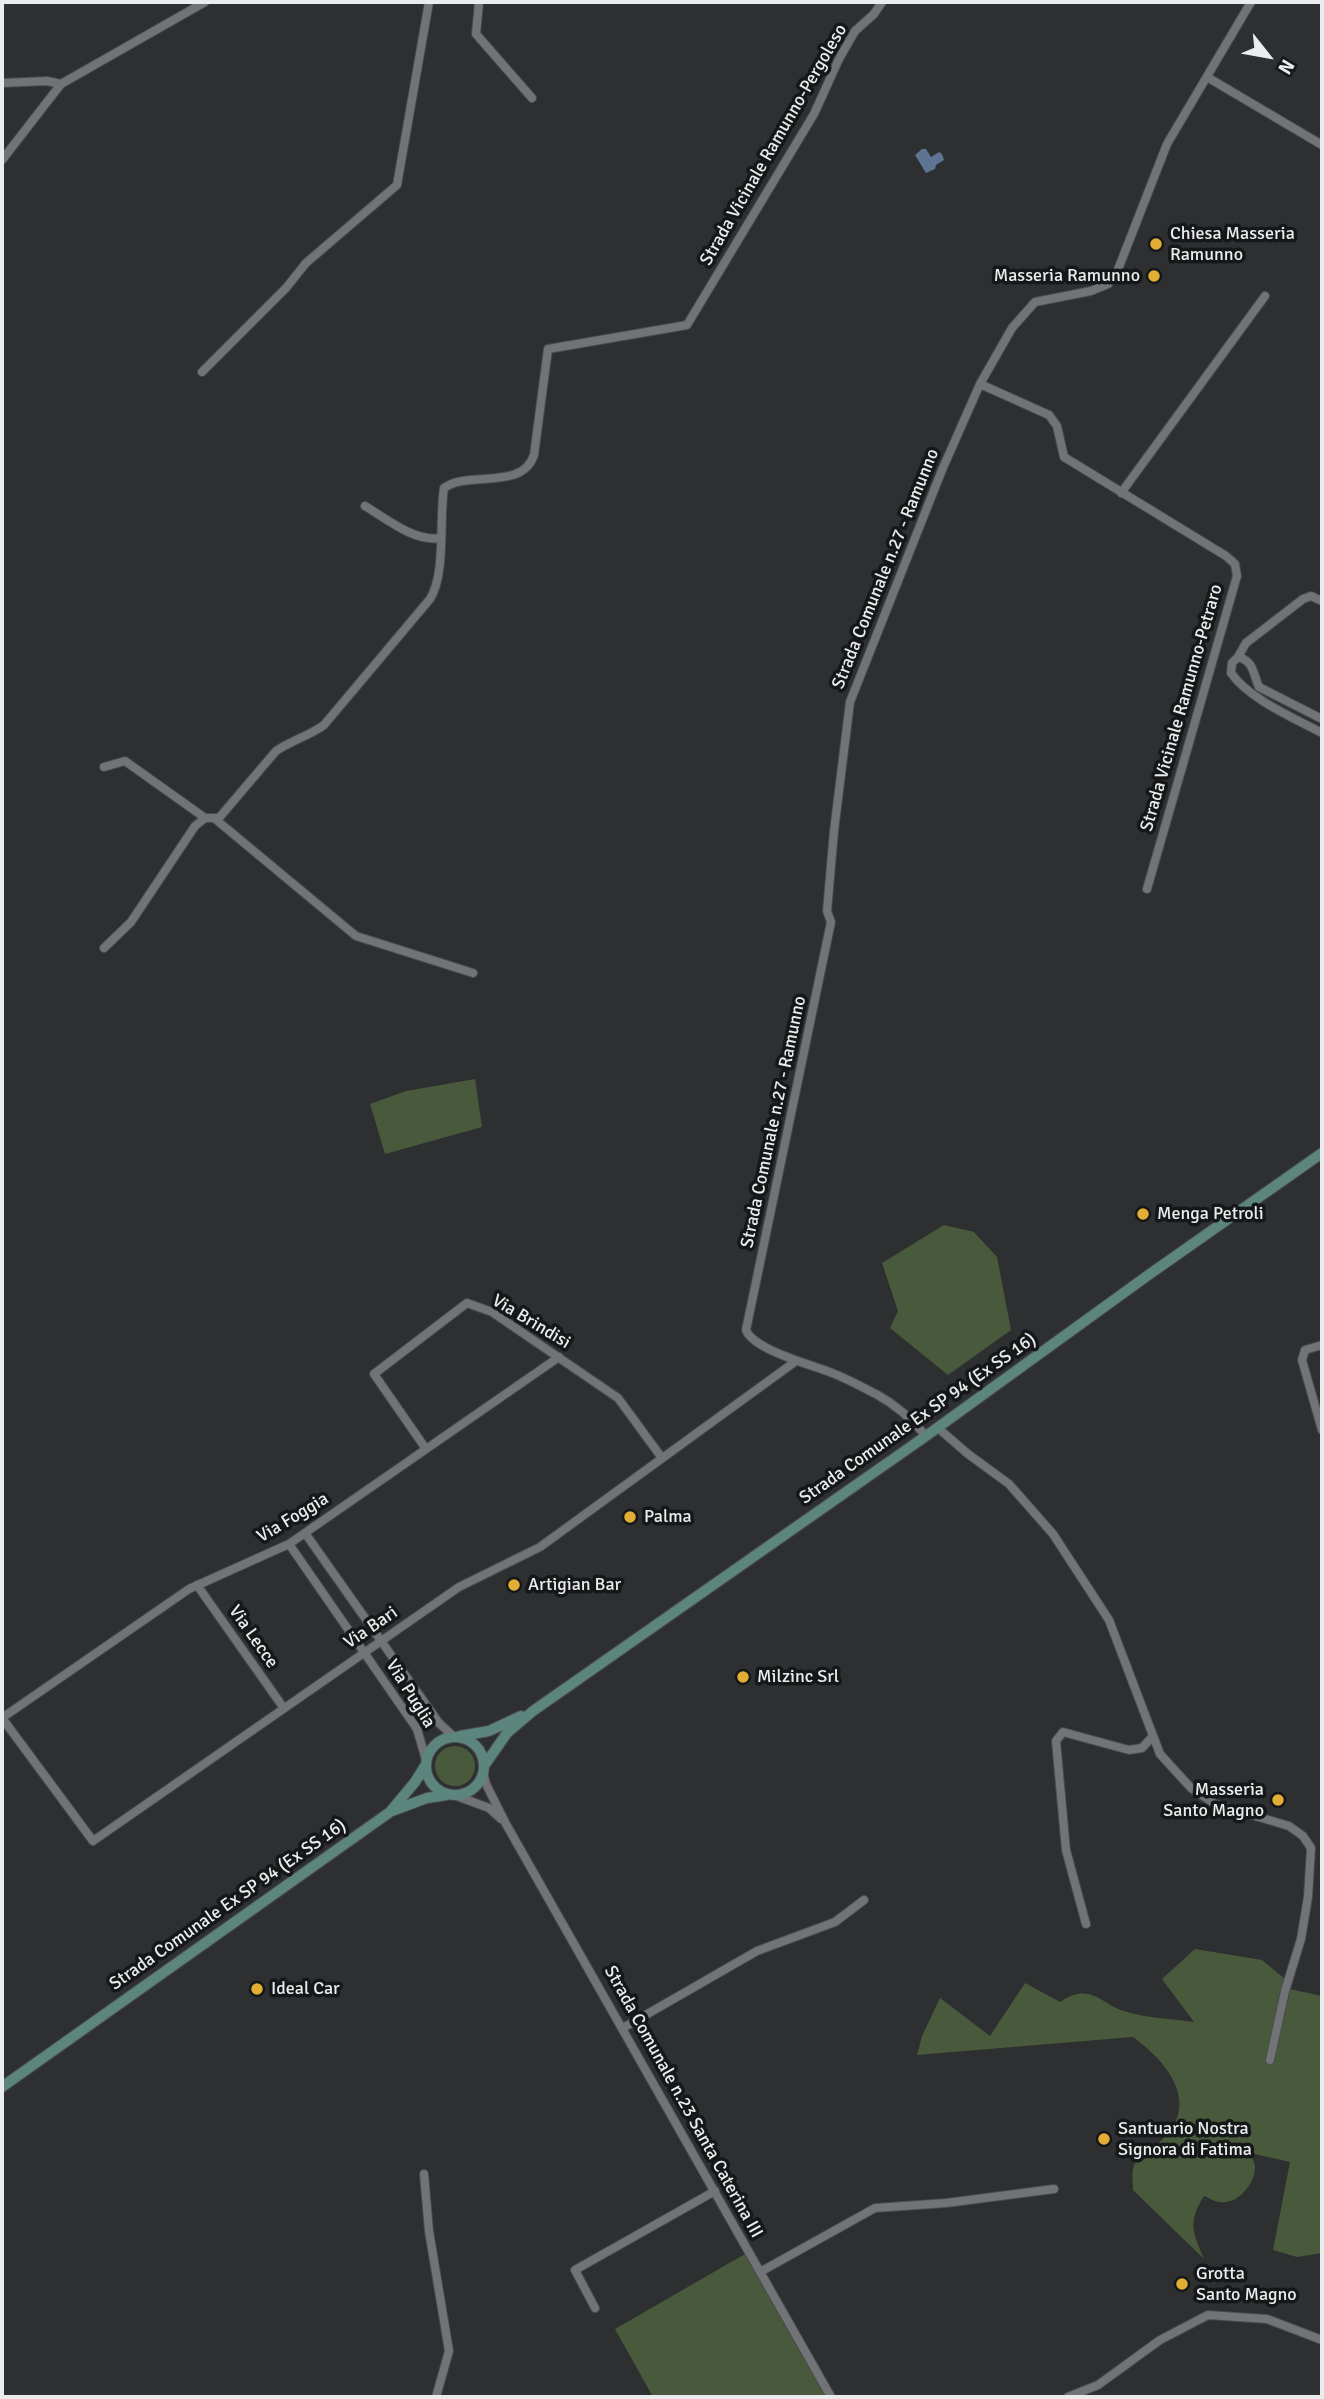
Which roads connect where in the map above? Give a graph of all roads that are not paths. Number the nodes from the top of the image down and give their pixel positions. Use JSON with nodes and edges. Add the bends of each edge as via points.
{"nodes":[{"id":1,"x":205,"y":2,"type":"edge"},
{"id":2,"x":429,"y":2,"type":"edge"},
{"id":3,"x":479,"y":2,"type":"edge"},
{"id":4,"x":882,"y":2,"type":"edge"},
{"id":5,"x":1251,"y":2,"type":"edge"},
{"id":6,"x":1207,"y":77,"type":"junction"},
{"id":7,"x":2,"y":83,"type":"edge"},
{"id":8,"x":61,"y":84,"type":"junction"},
{"id":9,"x":532,"y":98,"type":"dead end"},
{"id":10,"x":1322,"y":145,"type":"edge"},
{"id":11,"x":2,"y":160,"type":"edge"},
{"id":12,"x":1265,"y":296,"type":"dead end"},
{"id":13,"x":202,"y":372,"type":"dead end"},
{"id":14,"x":979,"y":384,"type":"junction"},
{"id":15,"x":1121,"y":493,"type":"junction"},
{"id":16,"x":365,"y":506,"type":"dead end"},
{"id":17,"x":440,"y":538,"type":"junction"},
{"id":18,"x":1322,"y":601,"type":"edge"},
{"id":19,"x":1238,"y":657,"type":"junction"},
{"id":20,"x":1322,"y":719,"type":"edge"},
{"id":21,"x":1322,"y":733,"type":"edge"},
{"id":22,"x":104,"y":767,"type":"dead end"},
{"id":23,"x":209,"y":818,"type":"junction"},
{"id":24,"x":1147,"y":889,"type":"dead end"},
{"id":25,"x":104,"y":948,"type":"dead end"},
{"id":26,"x":473,"y":973,"type":"dead end"},
{"id":27,"x":1322,"y":1153,"type":"edge"},
{"id":28,"x":1322,"y":1345,"type":"edge"},
{"id":29,"x":559,"y":1357,"type":"junction"},
{"id":30,"x":796,"y":1361,"type":"junction"},
{"id":31,"x":938,"y":1428,"type":"junction"},
{"id":32,"x":1322,"y":1430,"type":"edge"},
{"id":33,"x":926,"y":1436,"type":"junction"},
{"id":34,"x":426,"y":1449,"type":"junction"},
{"id":35,"x":662,"y":1458,"type":"junction"},
{"id":36,"x":305,"y":1533,"type":"junction"},
{"id":37,"x":289,"y":1544,"type":"junction"},
{"id":38,"x":197,"y":1585,"type":"junction"},
{"id":39,"x":381,"y":1640,"type":"junction"},
{"id":40,"x":363,"y":1651,"type":"junction"},
{"id":41,"x":284,"y":1707,"type":"junction"},
{"id":42,"x":533,"y":1711,"type":"junction"},
{"id":43,"x":2,"y":1718,"type":"edge"},
{"id":44,"x":1153,"y":1736,"type":"junction"},
{"id":45,"x":456,"y":1737,"type":"junction"},
{"id":46,"x":426,"y":1763,"type":"junction"},
{"id":47,"x":484,"y":1769,"type":"junction"},
{"id":48,"x":453,"y":1795,"type":"junction"},
{"id":49,"x":390,"y":1812,"type":"junction"},
{"id":50,"x":506,"y":1824,"type":"junction"},
{"id":51,"x":864,"y":1900,"type":"dead end"},
{"id":52,"x":1086,"y":1924,"type":"dead end"},
{"id":53,"x":623,"y":2028,"type":"junction"},
{"id":54,"x":1270,"y":2060,"type":"dead end"},
{"id":55,"x":2,"y":2087,"type":"edge"},
{"id":56,"x":424,"y":2174,"type":"dead end"},
{"id":57,"x":1054,"y":2189,"type":"dead end"},
{"id":58,"x":715,"y":2191,"type":"junction"},
{"id":59,"x":761,"y":2273,"type":"junction"},
{"id":60,"x":595,"y":2308,"type":"dead end"},
{"id":61,"x":1322,"y":2340,"type":"edge"},
{"id":62,"x":436,"y":2397,"type":"edge"},
{"id":63,"x":831,"y":2397,"type":"edge"},
{"id":64,"x":1068,"y":2397,"type":"edge"}],
"edges":[{"from":1,"to":8,"type":"street"},
{"from":2,"to":13,"type":"street","via":[[397,185],[306,263]]},
{"from":3,"to":9,"type":"street","via":[[476,34]]},
{"from":4,"to":17,"type":"street","name":"Strada Vicinale Ramunno-Pergoleso","via":[[855,31],[814,114],[687,325],[548,349],[530,466],[516,475],[452,482],[444,488]]},
{"from":5,"to":6,"type":"street","name":"Strada Comunale n.27 - Ramunno"},
{"from":6,"to":10,"type":"street"},
{"from":6,"to":14,"type":"street","name":"Strada Comunale n.27 - Ramunno","via":[[1167,144],[1117,272],[1108,284],[1091,291],[1035,302],[1012,328]]},
{"from":7,"to":8,"type":"street"},
{"from":8,"to":11,"type":"street"},
{"from":12,"to":15,"type":"street"},
{"from":14,"to":15,"type":"street","name":"Strada Vicinale Ramunno-Petraro","via":[[1049,415],[1057,426],[1064,457]]},
{"from":14,"to":30,"type":"street","name":"Strada Comunale n.27 - Ramunno","via":[[850,702],[827,911],[831,922],[746,1330],[753,1340]]},
{"from":15,"to":24,"type":"street","name":"Strada Vicinale Ramunno-Petraro","via":[[1226,556],[1235,564],[1237,576]]},
{"from":16,"to":17,"type":"street","via":[[416,536]]},
{"from":17,"to":23,"type":"street","name":"Strada Vicinale Ramunno-Pergoleso","via":[[438,580],[430,599],[324,724],[276,751],[219,818]]},
{"from":18,"to":19,"type":"street","via":[[1311,596],[1303,599],[1246,643]]},
{"from":19,"to":20,"type":"street","via":[[1252,666],[1259,687]]},
{"from":19,"to":21,"type":"street","via":[[1231,673],[1236,680]]},
{"from":22,"to":23,"type":"street","via":[[125,761]]},
{"from":23,"to":25,"type":"street","name":"Strada Vicinale Ramunno-Pergoleso","via":[[195,826],[131,922]]},
{"from":23,"to":26,"type":"street","via":[[356,936]]},
{"from":27,"to":31,"type":"main road","name":"Strada Comunale Ex SP 94 (Ex SS 16)"},
{"from":28,"to":32,"type":"street","via":[[1305,1350],[1302,1360]]},
{"from":29,"to":34,"type":"street","name":"Via Foggia"},
{"from":29,"to":34,"type":"street","name":"Via Brindisi","via":[[492,1312],[467,1303],[374,1374]]},
{"from":29,"to":35,"type":"street","name":"Via Brindisi","via":[[618,1398]]},
{"from":30,"to":33,"type":"street","via":[[880,1396],[914,1420]]},
{"from":30,"to":35,"type":"street","name":"Via Bari"},
{"from":31,"to":33,"type":"main road","name":"Strada Comunale Ex SP 94 (Ex SS 16)"},
{"from":31,"to":44,"type":"street","via":[[1009,1484],[1053,1534],[1109,1620]]},
{"from":33,"to":42,"type":"main road","name":"Strada Comunale Ex SP 94 (Ex SS 16)"},
{"from":34,"to":36,"type":"street","name":"Via Foggia"},
{"from":35,"to":39,"type":"street","name":"Via Bari","via":[[540,1547],[459,1587]]},
{"from":36,"to":37,"type":"street","name":"Via Foggia"},
{"from":36,"to":39,"type":"street","name":"Via Puglia"},
{"from":37,"to":38,"type":"street","name":"Via Foggia"},
{"from":37,"to":40,"type":"street","name":"Via Puglia"},
{"from":38,"to":41,"type":"street","name":"Via Lecce"},
{"from":38,"to":43,"type":"street","name":"Via Foggia"},
{"from":39,"to":40,"type":"street","name":"Via Bari"},
{"from":39,"to":45,"type":"street","name":"Via Puglia","via":[[439,1723]]},
{"from":40,"to":41,"type":"street","name":"Via Bari"},
{"from":40,"to":46,"type":"street","name":"Via Puglia","via":[[417,1729]]},
{"from":41,"to":43,"type":"street","name":"Via Bari","via":[[93,1841]]},
{"from":42,"to":45,"type":"main road","name":"Strada Comunale Ex SP 94 (Ex SS 16)","via":[[489,1731]]},
{"from":42,"to":47,"type":"main road","name":"Strada Comunale Ex SP 94 (Ex SS 16)","via":[[507,1733]]},
{"from":44,"to":52,"type":"street","via":[[1142,1748],[1129,1750],[1063,1732],[1056,1741],[1066,1850]]},
{"from":44,"to":54,"type":"street","via":[[1160,1755],[1191,1788],[1215,1804],[1289,1826],[1311,1848],[1301,1939]]},
{"from":45,"to":46,"type":"main road","via":[[435,1744]]},
{"from":45,"to":47,"type":"main road","via":[[473,1743]]},
{"from":46,"to":48,"type":"main road","via":[[436,1788]]},
{"from":46,"to":49,"type":"main road","name":"Strada Comunale Ex SP 94 (Ex SS 16)"},
{"from":47,"to":48,"type":"main road","via":[[472,1789]]},
{"from":47,"to":50,"type":"street","name":"Strada Comunale n.23 Santa Caterina III","via":[[486,1784]]},
{"from":48,"to":49,"type":"main road","name":"Strada Comunale Ex SP 94 (Ex SS 16)","via":[[427,1798]]},
{"from":48,"to":50,"type":"street","via":[[489,1808]]},
{"from":49,"to":55,"type":"main road","name":"Strada Comunale Ex SP 94 (Ex SS 16)"},
{"from":50,"to":53,"type":"street","name":"Strada Comunale n.23 Santa Caterina III"},
{"from":51,"to":53,"type":"street","via":[[835,1922],[757,1951]]},
{"from":53,"to":58,"type":"street","name":"Strada Comunale n.23 Santa Caterina III"},
{"from":56,"to":62,"type":"street","via":[[449,2351]]},
{"from":57,"to":59,"type":"street","via":[[875,2208]]},
{"from":58,"to":59,"type":"street","name":"Strada Comunale n.23 Santa Caterina III"},
{"from":58,"to":60,"type":"street","via":[[575,2270]]},
{"from":59,"to":63,"type":"street","name":"Strada Comunale n.23 Santa Caterina III"},
{"from":61,"to":64,"type":"street","via":[[1267,2319],[1208,2315],[1160,2340],[1098,2385]]}]}
